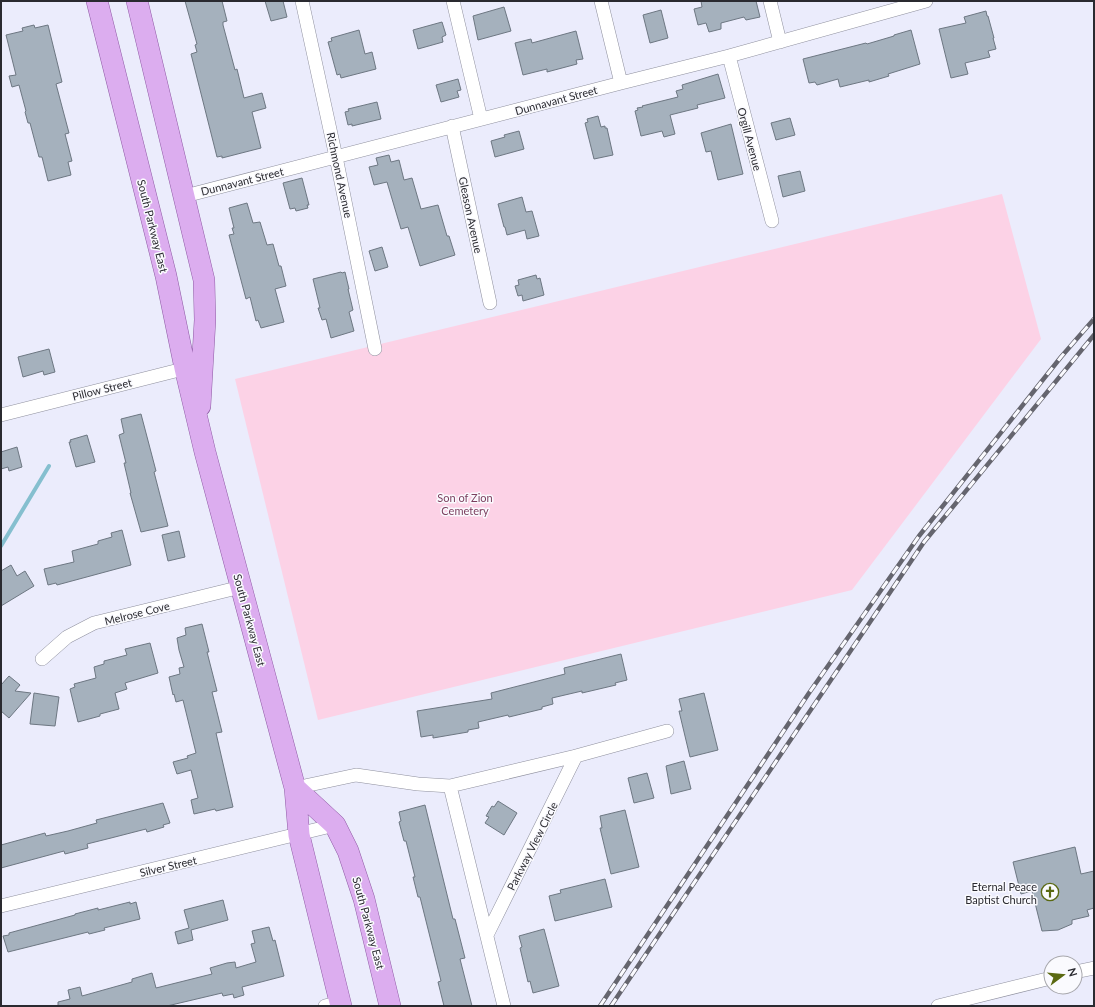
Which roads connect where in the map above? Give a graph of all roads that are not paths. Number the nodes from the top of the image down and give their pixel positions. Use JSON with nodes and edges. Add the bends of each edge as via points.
{"nodes":[{"id":1,"x":97,"y":1,"type":"edge"},
{"id":2,"x":137,"y":1,"type":"edge"},
{"id":3,"x":302,"y":1,"type":"edge"},
{"id":4,"x":453,"y":1,"type":"edge"},
{"id":5,"x":601,"y":1,"type":"edge"},
{"id":6,"x":770,"y":1,"type":"edge"},
{"id":7,"x":926,"y":1,"type":"edge"},
{"id":8,"x":780,"y":42,"type":"junction"},
{"id":9,"x":728,"y":56,"type":"junction"},
{"id":10,"x":621,"y":83,"type":"junction"},
{"id":11,"x":481,"y":119,"type":"junction"},
{"id":12,"x":452,"y":126,"type":"junction"},
{"id":13,"x":336,"y":157,"type":"junction"},
{"id":14,"x":185,"y":196,"type":"junction"},
{"id":15,"x":772,"y":221,"type":"dead end"},
{"id":16,"x":490,"y":303,"type":"dead end"},
{"id":17,"x":375,"y":349,"type":"dead end"},
{"id":18,"x":194,"y":366,"type":"junction"},
{"id":19,"x":1,"y":415,"type":"edge"},
{"id":20,"x":241,"y":587,"type":"junction"},
{"id":21,"x":42,"y":659,"type":"dead end"},
{"id":22,"x":667,"y":731,"type":"dead end"},
{"id":23,"x":576,"y":756,"type":"junction"},
{"id":24,"x":450,"y":786,"type":"junction"},
{"id":25,"x":295,"y":788,"type":"junction"},
{"id":26,"x":335,"y":825,"type":"junction"},
{"id":27,"x":299,"y":835,"type":"junction"},
{"id":28,"x":1,"y":906,"type":"edge"},
{"id":29,"x":487,"y":935,"type":"junction"},
{"id":30,"x":1094,"y":968,"type":"edge"},
{"id":31,"x":1083,"y":970,"type":"edge"},
{"id":32,"x":1043,"y":980,"type":"edge"},
{"id":33,"x":335,"y":1005,"type":"edge"},
{"id":34,"x":390,"y":1006,"type":"edge"},
{"id":35,"x":504,"y":1006,"type":"edge"},
{"id":36,"x":938,"y":1006,"type":"edge"}],
"edges":[{"from":1,"to":18,"type":"main road","name":"South Parkway East","via":[[166,276]]},
{"from":2,"to":14,"type":"main road","name":"South Parkway East"},
{"from":3,"to":13,"type":"street","name":"Richmond Avenue"},
{"from":4,"to":11,"type":"street"},
{"from":5,"to":10,"type":"street"},
{"from":6,"to":8,"type":"street"},
{"from":7,"to":8,"type":"street","name":"Dunnavant Street"},
{"from":8,"to":9,"type":"street","name":"Dunnavant Street"},
{"from":9,"to":10,"type":"street","name":"Dunnavant Street"},
{"from":9,"to":15,"type":"street","name":"Orgill Avenue"},
{"from":10,"to":11,"type":"street","name":"Dunnavant Street"},
{"from":11,"to":12,"type":"street","name":"Dunnavant Street"},
{"from":12,"to":13,"type":"street","name":"Dunnavant Street"},
{"from":12,"to":16,"type":"street","name":"Gleason Avenue"},
{"from":13,"to":14,"type":"street","name":"Dunnavant Street"},
{"from":13,"to":17,"type":"street","name":"Richmond Avenue"},
{"from":14,"to":18,"type":"main road","name":"South Parkway East","via":[[204,280],[205,320]]},
{"from":18,"to":19,"type":"street","name":"Pillow Street"},
{"from":18,"to":20,"type":"main road","name":"South Parkway East","via":[[204,452]]},
{"from":20,"to":21,"type":"street","name":"Melrose Cove","via":[[94,623],[67,637]]},
{"from":20,"to":25,"type":"main road","name":"South Parkway East"},
{"from":22,"to":23,"type":"street"},
{"from":23,"to":24,"type":"street"},
{"from":23,"to":29,"type":"street","name":"Parkway View Circle"},
{"from":24,"to":25,"type":"street","via":[[356,775]]},
{"from":24,"to":29,"type":"street"},
{"from":25,"to":26,"type":"main road","name":"South Parkway East"},
{"from":25,"to":27,"type":"main road","name":"South Parkway East"},
{"from":26,"to":27,"type":"street","name":"Silver Street"},
{"from":26,"to":34,"type":"main road","name":"South Parkway East","via":[[355,869]]},
{"from":27,"to":28,"type":"street","name":"Silver Street"},
{"from":27,"to":33,"type":"main road","name":"South Parkway East"},
{"from":29,"to":35,"type":"street"},
{"from":30,"to":31,"type":"street"},
{"from":32,"to":36,"type":"street"}]}
